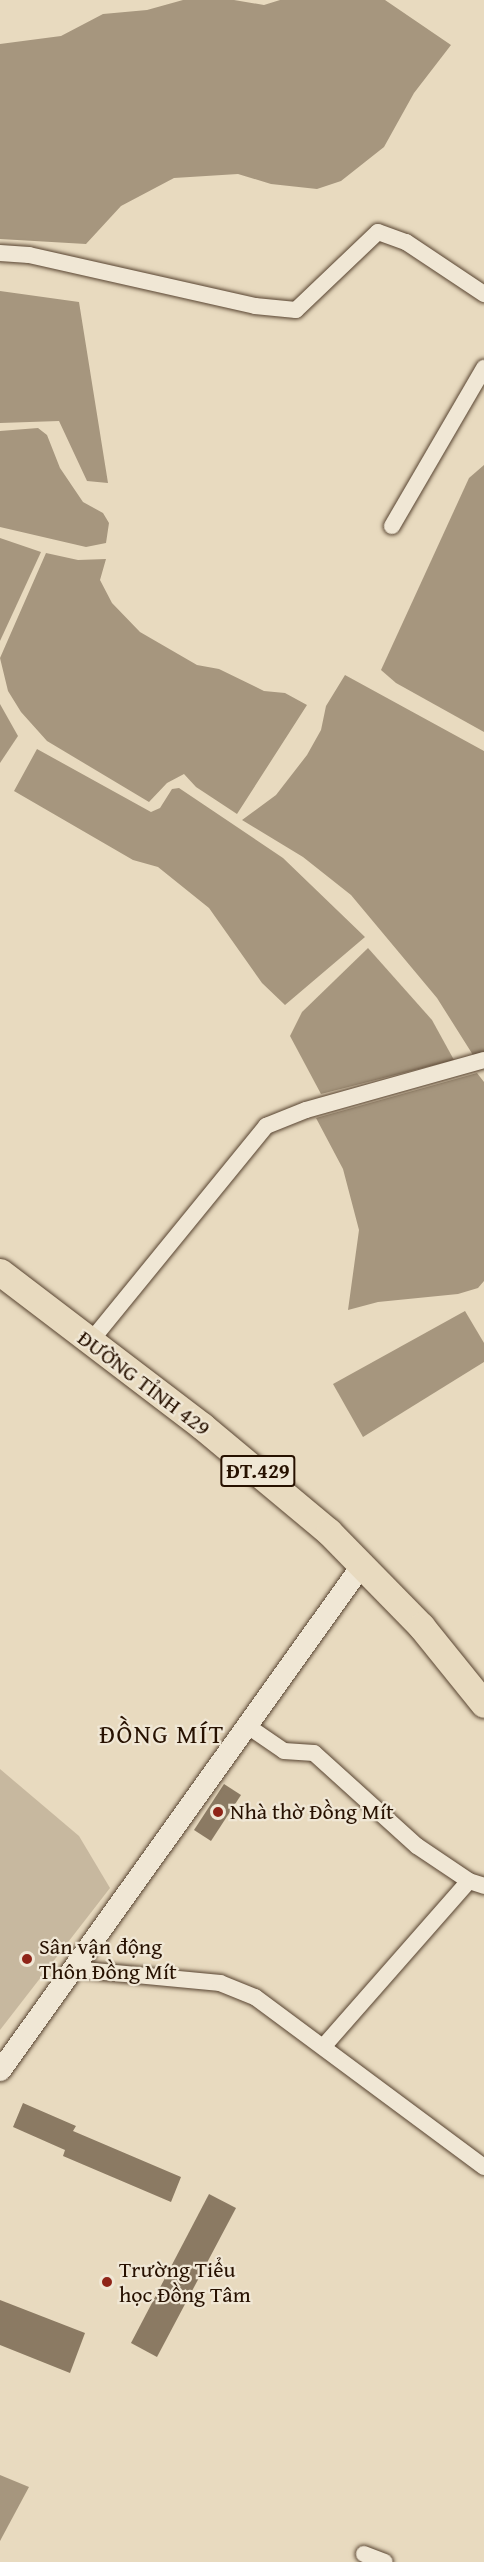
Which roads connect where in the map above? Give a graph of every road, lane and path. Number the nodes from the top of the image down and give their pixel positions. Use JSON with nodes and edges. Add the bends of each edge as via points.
{"nodes":[{"id":1,"x":0,"y":253,"type":"edge"},
{"id":2,"x":484,"y":294,"type":"edge"},
{"id":3,"x":484,"y":368,"type":"edge"},
{"id":4,"x":392,"y":526,"type":"dead end"},
{"id":5,"x":484,"y":1060,"type":"edge"},
{"id":6,"x":0,"y":1272,"type":"edge"},
{"id":7,"x":90,"y":1342,"type":"junction"},
{"id":8,"x":362,"y":1564,"type":"junction"},
{"id":9,"x":484,"y":1704,"type":"edge"},
{"id":10,"x":249,"y":1727,"type":"junction"},
{"id":11,"x":477,"y":1883,"type":"edge"},
{"id":12,"x":73,"y":1969,"type":"junction"},
{"id":13,"x":323,"y":2047,"type":"junction"},
{"id":14,"x":0,"y":2070,"type":"edge"},
{"id":15,"x":484,"y":2167,"type":"edge"},
{"id":16,"x":364,"y":2554,"type":"dead end"},
{"id":17,"x":385,"y":2562,"type":"edge"}],
"edges":[{"from":1,"to":2,"type":"street","via":[[29,255],[255,306],[296,310],[378,232],[389,233]]},
{"from":3,"to":4,"type":"street"},
{"from":5,"to":7,"type":"street","via":[[306,1110],[266,1126]]},
{"from":6,"to":7,"type":"main road","name":"ĐƯỜNG TỈNH 429","number":"ĐT.429"},
{"from":7,"to":8,"type":"main road","name":"ĐƯỜNG TỈNH 429","number":"ĐT.429","via":[[276,1485]]},
{"from":8,"to":9,"type":"main road","name":"ĐƯỜNG TỈNH 429","number":"ĐT.429","via":[[421,1626]]},
{"from":8,"to":10,"type":"street"},
{"from":10,"to":11,"type":"street","via":[[284,1751],[314,1753],[417,1846]]},
{"from":10,"to":12,"type":"street"},
{"from":11,"to":13,"type":"street"},
{"from":12,"to":13,"type":"street","via":[[220,1983],[255,1997]]},
{"from":12,"to":14,"type":"street"},
{"from":13,"to":15,"type":"street"},
{"from":16,"to":17,"type":"street"}]}
